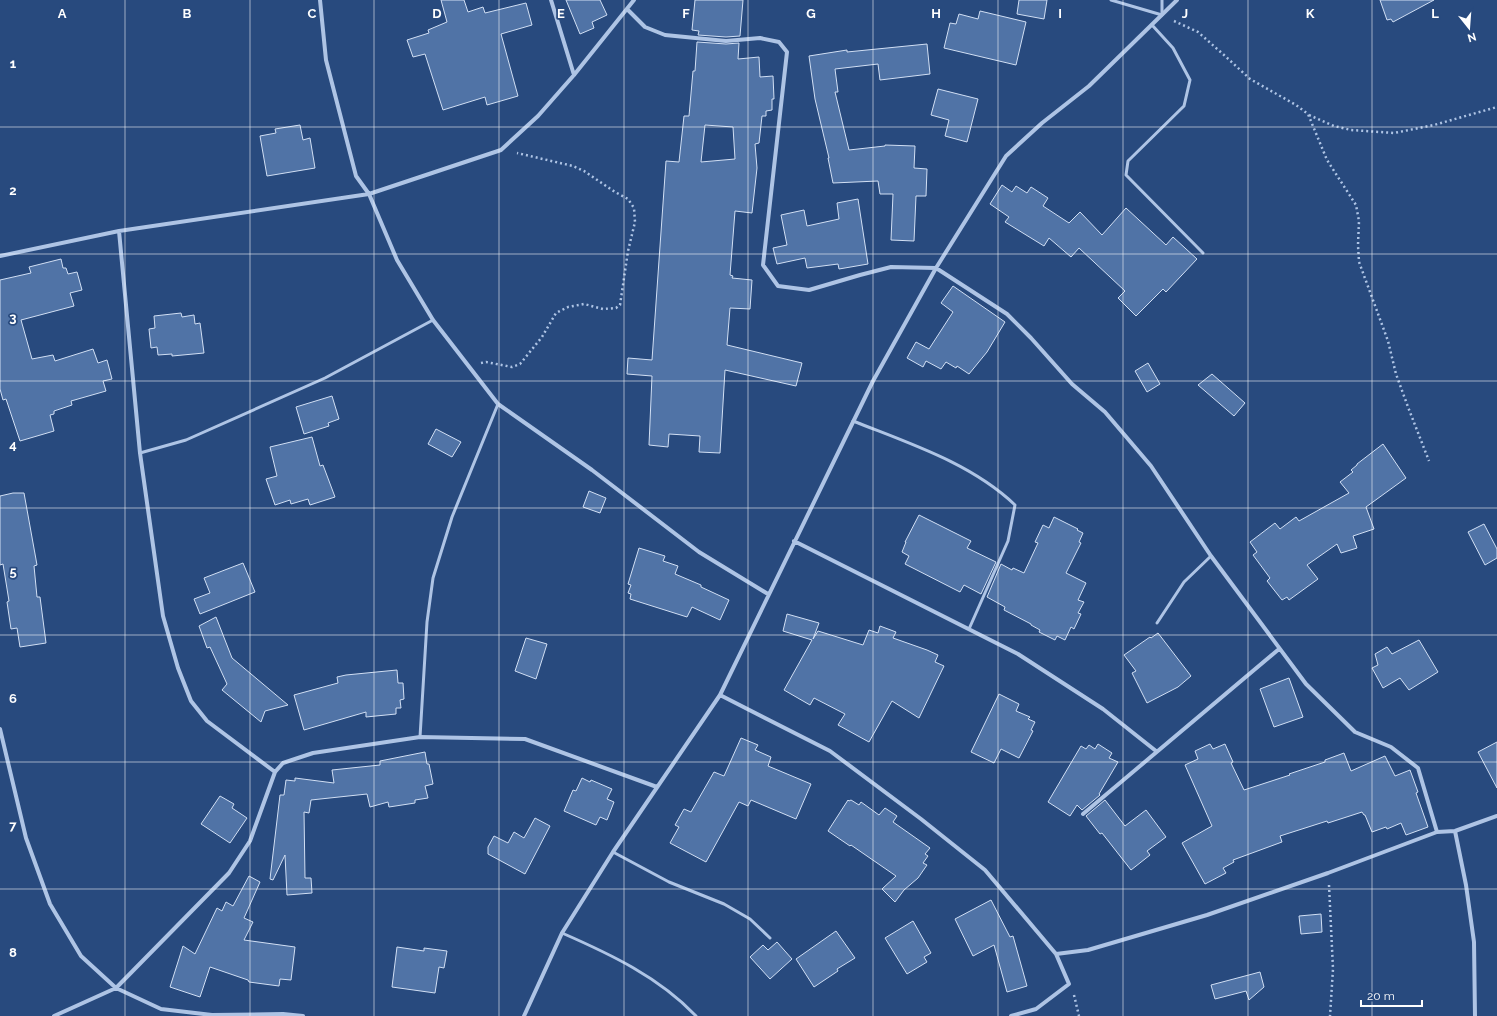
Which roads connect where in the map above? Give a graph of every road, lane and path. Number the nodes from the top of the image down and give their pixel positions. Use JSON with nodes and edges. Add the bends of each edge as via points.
{"nodes":[{"id":1,"x":320,"y":0,"type":"edge"},
{"id":2,"x":551,"y":0,"type":"edge"},
{"id":3,"x":634,"y":0,"type":"edge"},
{"id":4,"x":1110,"y":0,"type":"edge"},
{"id":5,"x":1162,"y":0,"type":"edge"},
{"id":6,"x":1177,"y":0,"type":"edge"},
{"id":7,"x":627,"y":9,"type":"junction"},
{"id":8,"x":1162,"y":15,"type":"junction"},
{"id":9,"x":1152,"y":25,"type":"junction"},
{"id":10,"x":574,"y":75,"type":"junction"},
{"id":11,"x":1497,"y":107,"type":"edge"},
{"id":12,"x":1308,"y":114,"type":"junction"},
{"id":13,"x":501,"y":150,"type":"junction"},
{"id":14,"x":369,"y":194,"type":"junction"},
{"id":15,"x":119,"y":231,"type":"junction"},
{"id":16,"x":1203,"y":254,"type":"dead end"},
{"id":17,"x":0,"y":256,"type":"edge"},
{"id":18,"x":936,"y":268,"type":"junction"},
{"id":19,"x":434,"y":320,"type":"junction"},
{"id":20,"x":466,"y":362,"type":"junction"},
{"id":21,"x":498,"y":404,"type":"junction"},
{"id":22,"x":852,"y":421,"type":"junction"},
{"id":23,"x":140,"y":453,"type":"junction"},
{"id":24,"x":1430,"y":461,"type":"dead end"},
{"id":25,"x":794,"y":541,"type":"junction"},
{"id":26,"x":1211,"y":556,"type":"junction"},
{"id":27,"x":768,"y":594,"type":"junction"},
{"id":28,"x":1157,"y":623,"type":"dead end"},
{"id":29,"x":969,"y":629,"type":"junction"},
{"id":30,"x":1279,"y":649,"type":"junction"},
{"id":31,"x":720,"y":695,"type":"junction"},
{"id":32,"x":0,"y":729,"type":"edge"},
{"id":33,"x":420,"y":737,"type":"junction"},
{"id":34,"x":1156,"y":751,"type":"junction"},
{"id":35,"x":274,"y":772,"type":"junction"},
{"id":36,"x":657,"y":787,"type":"junction"},
{"id":37,"x":1083,"y":814,"type":"dead end"},
{"id":38,"x":1497,"y":816,"type":"edge"},
{"id":39,"x":1454,"y":831,"type":"junction"},
{"id":40,"x":1437,"y":832,"type":"junction"},
{"id":41,"x":614,"y":852,"type":"junction"},
{"id":42,"x":1328,"y":872,"type":"junction"},
{"id":43,"x":562,"y":933,"type":"junction"},
{"id":44,"x":770,"y":938,"type":"dead end"},
{"id":45,"x":1056,"y":954,"type":"junction"},
{"id":46,"x":1069,"y":984,"type":"junction"},
{"id":47,"x":116,"y":988,"type":"junction"},
{"id":48,"x":231,"y":1015,"type":"edge"},
{"id":49,"x":54,"y":1016,"type":"edge"},
{"id":50,"x":303,"y":1016,"type":"edge"},
{"id":51,"x":524,"y":1016,"type":"edge"},
{"id":52,"x":696,"y":1016,"type":"edge"},
{"id":53,"x":1011,"y":1016,"type":"edge"},
{"id":54,"x":1079,"y":1016,"type":"edge"},
{"id":55,"x":1330,"y":1016,"type":"edge"},
{"id":56,"x":1475,"y":1016,"type":"edge"}],
"edges":[{"from":1,"to":14,"type":"street","via":[[328,67],[356,176]]},
{"from":2,"to":10,"type":"street"},
{"from":3,"to":7,"type":"street"},
{"from":4,"to":8,"type":"lane"},
{"from":5,"to":8,"type":"lane"},
{"from":6,"to":8,"type":"street"},
{"from":7,"to":10,"type":"street"},
{"from":7,"to":18,"type":"street","via":[[645,27],[665,35],[726,41],[760,38],[779,42],[787,52],[762,265],[778,286],[809,290],[891,267]]},
{"from":8,"to":9,"type":"street"},
{"from":8,"to":12,"type":"path","via":[[1198,32],[1250,79]]},
{"from":9,"to":16,"type":"lane","via":[[1173,48],[1190,80],[1184,106],[1128,161],[1126,175]]},
{"from":9,"to":18,"type":"street","via":[[1089,86],[1042,123],[1006,156]]},
{"from":10,"to":13,"type":"street","via":[[538,116]]},
{"from":11,"to":12,"type":"path","via":[[1434,125],[1394,133],[1351,130],[1334,126]]},
{"from":12,"to":24,"type":"path","via":[[1327,160],[1356,205],[1359,221],[1359,262],[1388,341],[1396,374]]},
{"from":13,"to":14,"type":"street"},
{"from":13,"to":20,"type":"path","via":[[573,166],[584,171],[628,199],[634,208],[635,222],[620,306],[603,309],[584,304],[556,313],[542,337],[520,364],[512,367],[486,362]]},
{"from":14,"to":15,"type":"street"},
{"from":14,"to":19,"type":"street","via":[[397,260]]},
{"from":15,"to":17,"type":"street"},
{"from":15,"to":23,"type":"street"},
{"from":18,"to":22,"type":"street"},
{"from":18,"to":26,"type":"street","via":[[1007,314],[1072,384],[1105,412],[1151,466]]},
{"from":19,"to":20,"type":"street"},
{"from":19,"to":23,"type":"lane","via":[[325,378],[186,440]]},
{"from":20,"to":21,"type":"street"},
{"from":21,"to":27,"type":"street","via":[[592,470],[699,552]]},
{"from":21,"to":33,"type":"lane","via":[[452,517],[433,578],[427,622]]},
{"from":22,"to":25,"type":"street"},
{"from":22,"to":29,"type":"lane","via":[[947,459],[1001,491],[1015,505],[1008,541]]},
{"from":23,"to":35,"type":"street","via":[[163,616],[178,668],[191,701],[207,721]]},
{"from":25,"to":27,"type":"street"},
{"from":25,"to":29,"type":"street"},
{"from":26,"to":28,"type":"lane","via":[[1184,582]]},
{"from":26,"to":30,"type":"street"},
{"from":27,"to":31,"type":"street"},
{"from":29,"to":34,"type":"street","via":[[1018,654],[1103,709]]},
{"from":30,"to":34,"type":"street"},
{"from":30,"to":40,"type":"street","via":[[1306,684],[1355,732],[1391,747],[1418,768]]},
{"from":31,"to":36,"type":"street"},
{"from":31,"to":45,"type":"street","via":[[830,751],[921,819],[985,870]]},
{"from":32,"to":47,"type":"street","via":[[26,838],[50,904],[81,956]]},
{"from":33,"to":35,"type":"street","via":[[313,753],[282,763]]},
{"from":33,"to":36,"type":"street","via":[[525,739]]},
{"from":34,"to":37,"type":"street"},
{"from":35,"to":47,"type":"street","via":[[250,841],[229,873]]},
{"from":36,"to":41,"type":"street"},
{"from":38,"to":39,"type":"street"},
{"from":39,"to":40,"type":"street"},
{"from":39,"to":56,"type":"street","via":[[1466,885],[1474,942]]},
{"from":40,"to":42,"type":"street"},
{"from":41,"to":43,"type":"street"},
{"from":41,"to":44,"type":"lane","via":[[669,882],[724,904],[750,919]]},
{"from":42,"to":45,"type":"street","via":[[1192,919],[1088,950]]},
{"from":42,"to":55,"type":"path","via":[[1333,969]]},
{"from":43,"to":51,"type":"street"},
{"from":43,"to":52,"type":"lane","via":[[601,950],[647,975],[684,1003]]},
{"from":45,"to":46,"type":"street"},
{"from":46,"to":53,"type":"street","via":[[1036,1009]]},
{"from":46,"to":54,"type":"path","via":[[1075,996]]},
{"from":47,"to":48,"type":"street","via":[[161,1009]]},
{"from":47,"to":49,"type":"street"},
{"from":48,"to":50,"type":"street"}]}
